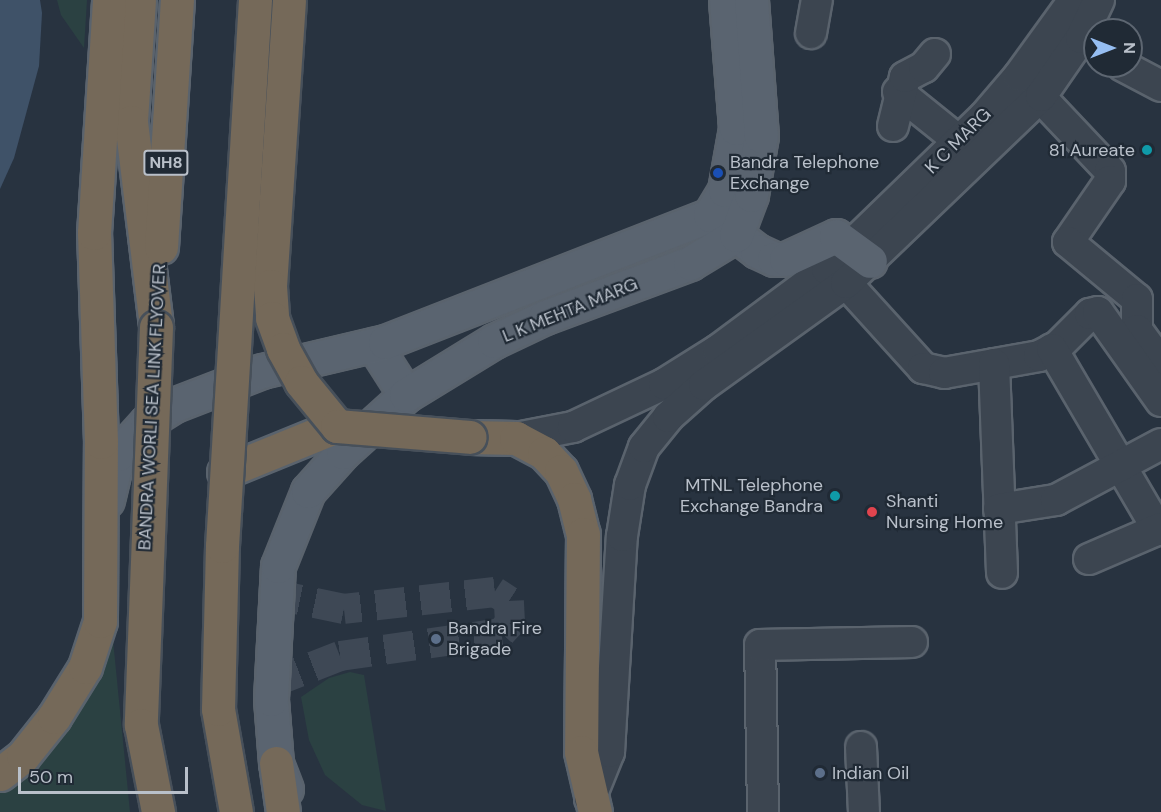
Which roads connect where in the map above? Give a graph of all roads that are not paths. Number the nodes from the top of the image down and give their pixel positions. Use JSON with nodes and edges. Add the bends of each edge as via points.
{"nodes":[{"id":1,"x":109,"y":0,"type":"edge"},
{"id":2,"x":139,"y":0,"type":"edge"},
{"id":3,"x":177,"y":0,"type":"edge"},
{"id":4,"x":255,"y":0,"type":"edge"},
{"id":5,"x":289,"y":0,"type":"edge"},
{"id":6,"x":726,"y":0,"type":"edge"},
{"id":7,"x":751,"y":0,"type":"edge"},
{"id":8,"x":817,"y":0,"type":"edge"},
{"id":9,"x":1083,"y":21,"type":"edge"},
{"id":10,"x":1083,"y":22,"type":"edge"},
{"id":11,"x":811,"y":33,"type":"dead end"},
{"id":12,"x":934,"y":54,"type":"dead end"},
{"id":13,"x":1019,"y":76,"type":"junction"},
{"id":14,"x":1143,"y":77,"type":"edge"},
{"id":15,"x":1161,"y":86,"type":"edge"},
{"id":16,"x":898,"y":92,"type":"junction"},
{"id":17,"x":1041,"y":96,"type":"junction"},
{"id":18,"x":893,"y":126,"type":"dead end"},
{"id":19,"x":959,"y":141,"type":"junction"},
{"id":20,"x":711,"y":215,"type":"junction"},
{"id":21,"x":736,"y":235,"type":"junction"},
{"id":22,"x":861,"y":253,"type":"junction"},
{"id":23,"x":836,"y":276,"type":"junction"},
{"id":24,"x":479,"y":305,"type":"junction"},
{"id":25,"x":156,"y":327,"type":"junction"},
{"id":26,"x":494,"y":341,"type":"junction"},
{"id":27,"x":374,"y":345,"type":"junction"},
{"id":28,"x":1052,"y":349,"type":"junction"},
{"id":29,"x":1161,"y":363,"type":"edge"},
{"id":30,"x":994,"y":364,"type":"junction"},
{"id":31,"x":406,"y":395,"type":"junction"},
{"id":32,"x":1161,"y":401,"type":"edge"},
{"id":33,"x":337,"y":426,"type":"junction"},
{"id":34,"x":516,"y":438,"type":"junction"},
{"id":35,"x":1161,"y":444,"type":"edge"},
{"id":36,"x":1122,"y":468,"type":"junction"},
{"id":37,"x":224,"y":472,"type":"junction"},
{"id":38,"x":999,"y":509,"type":"junction"},
{"id":39,"x":1159,"y":529,"type":"edge"},
{"id":40,"x":102,"y":538,"type":"junction"},
{"id":41,"x":1089,"y":559,"type":"dead end"},
{"id":42,"x":1002,"y":573,"type":"dead end"},
{"id":43,"x":912,"y":642,"type":"dead end"},
{"id":44,"x":861,"y":747,"type":"dead end"},
{"id":45,"x":276,"y":763,"type":"junction"},
{"id":46,"x":0,"y":774,"type":"edge"},
{"id":47,"x":592,"y":805,"type":"edge"},
{"id":48,"x":158,"y":812,"type":"edge"},
{"id":49,"x":236,"y":812,"type":"edge"},
{"id":50,"x":283,"y":812,"type":"edge"},
{"id":51,"x":296,"y":812,"type":"edge"},
{"id":52,"x":763,"y":812,"type":"edge"},
{"id":53,"x":864,"y":812,"type":"edge"}],
"edges":[{"from":1,"to":40,"type":"highway","via":[[94,233]]},
{"from":2,"to":25,"type":"highway","via":[[131,122]]},
{"from":3,"to":25,"type":"highway","name":"BANDRA WORLI SEA LINK FLYOVER","number":"NH8"},
{"from":4,"to":37,"type":"highway","bridge":true},
{"from":5,"to":33,"type":"highway","bridge":true,"via":[[270,286],[272,318],[301,382]]},
{"from":6,"to":20,"type":"main road","via":[[736,128],[725,190]]},
{"from":7,"to":21,"type":"main road","via":[[761,136],[751,195]]},
{"from":8,"to":11,"type":"street"},
{"from":9,"to":13,"type":"street","name":"K C MARG"},
{"from":10,"to":17,"type":"street","name":"K C MARG"},
{"from":12,"to":16,"type":"street","via":[[924,67],[905,78]]},
{"from":13,"to":17,"type":"street"},
{"from":13,"to":19,"type":"street","name":"K C MARG"},
{"from":14,"to":15,"type":"street"},
{"from":16,"to":18,"type":"street"},
{"from":16,"to":19,"type":"street"},
{"from":17,"to":22,"type":"street","name":"K C MARG"},
{"from":17,"to":29,"type":"street","via":[[1112,174],[1068,242],[1137,299],[1137,330]]},
{"from":19,"to":22,"type":"street","name":"K C MARG"},
{"from":20,"to":21,"type":"main road"},
{"from":20,"to":24,"type":"main road","name":"L K MEHTA MARG"},
{"from":21,"to":22,"type":"main road","via":[[774,259],[797,255],[830,237]]},
{"from":21,"to":26,"type":"main road","name":"L K MEHTA MARG","via":[[690,263],[545,317]]},
{"from":22,"to":23,"type":"street"},
{"from":23,"to":30,"type":"street","via":[[923,368],[944,373]]},
{"from":23,"to":34,"type":"street","via":[[664,384],[573,427]]},
{"from":23,"to":47,"type":"street","via":[[668,417],[644,447],[630,485],[622,536],[609,752]]},
{"from":24,"to":26,"type":"main road"},
{"from":24,"to":27,"type":"main road","name":"L K MEHTA MARG"},
{"from":25,"to":48,"type":"highway","name":"BANDRA WORLI SEA LINK FLYOVER","bridge":true,"via":[[141,725]]},
{"from":26,"to":31,"type":"main road","name":"L K MEHTA MARG"},
{"from":27,"to":31,"type":"main road"},
{"from":27,"to":40,"type":"main road","name":"L K MEHTA MARG","via":[[262,371],[174,405],[147,422],[118,454]]},
{"from":28,"to":30,"type":"street","via":[[1039,356]]},
{"from":28,"to":32,"type":"street","via":[[1090,314],[1102,314]]},
{"from":28,"to":36,"type":"street"},
{"from":30,"to":38,"type":"street"},
{"from":31,"to":45,"type":"main road","name":"L K MEHTA MARG","via":[[343,452],[308,491],[278,566],[271,699]]},
{"from":33,"to":34,"type":"highway","bridge":true},
{"from":33,"to":37,"type":"highway"},
{"from":34,"to":47,"type":"highway","via":[[544,453],[561,471],[583,534],[581,752]]},
{"from":35,"to":36,"type":"street"},
{"from":36,"to":38,"type":"street","via":[[1056,500]]},
{"from":36,"to":39,"type":"street"},
{"from":37,"to":49,"type":"highway","bridge":true,"via":[[219,709]]},
{"from":38,"to":42,"type":"street"},
{"from":39,"to":41,"type":"street"},
{"from":40,"to":46,"type":"highway","via":[[100,621],[85,667],[54,717],[23,756]]},
{"from":43,"to":52,"type":"street","via":[[760,645]]},
{"from":44,"to":53,"type":"street"},
{"from":45,"to":50,"type":"highway"},
{"from":45,"to":51,"type":"main road","name":"L K MEHTA MARG"}]}
